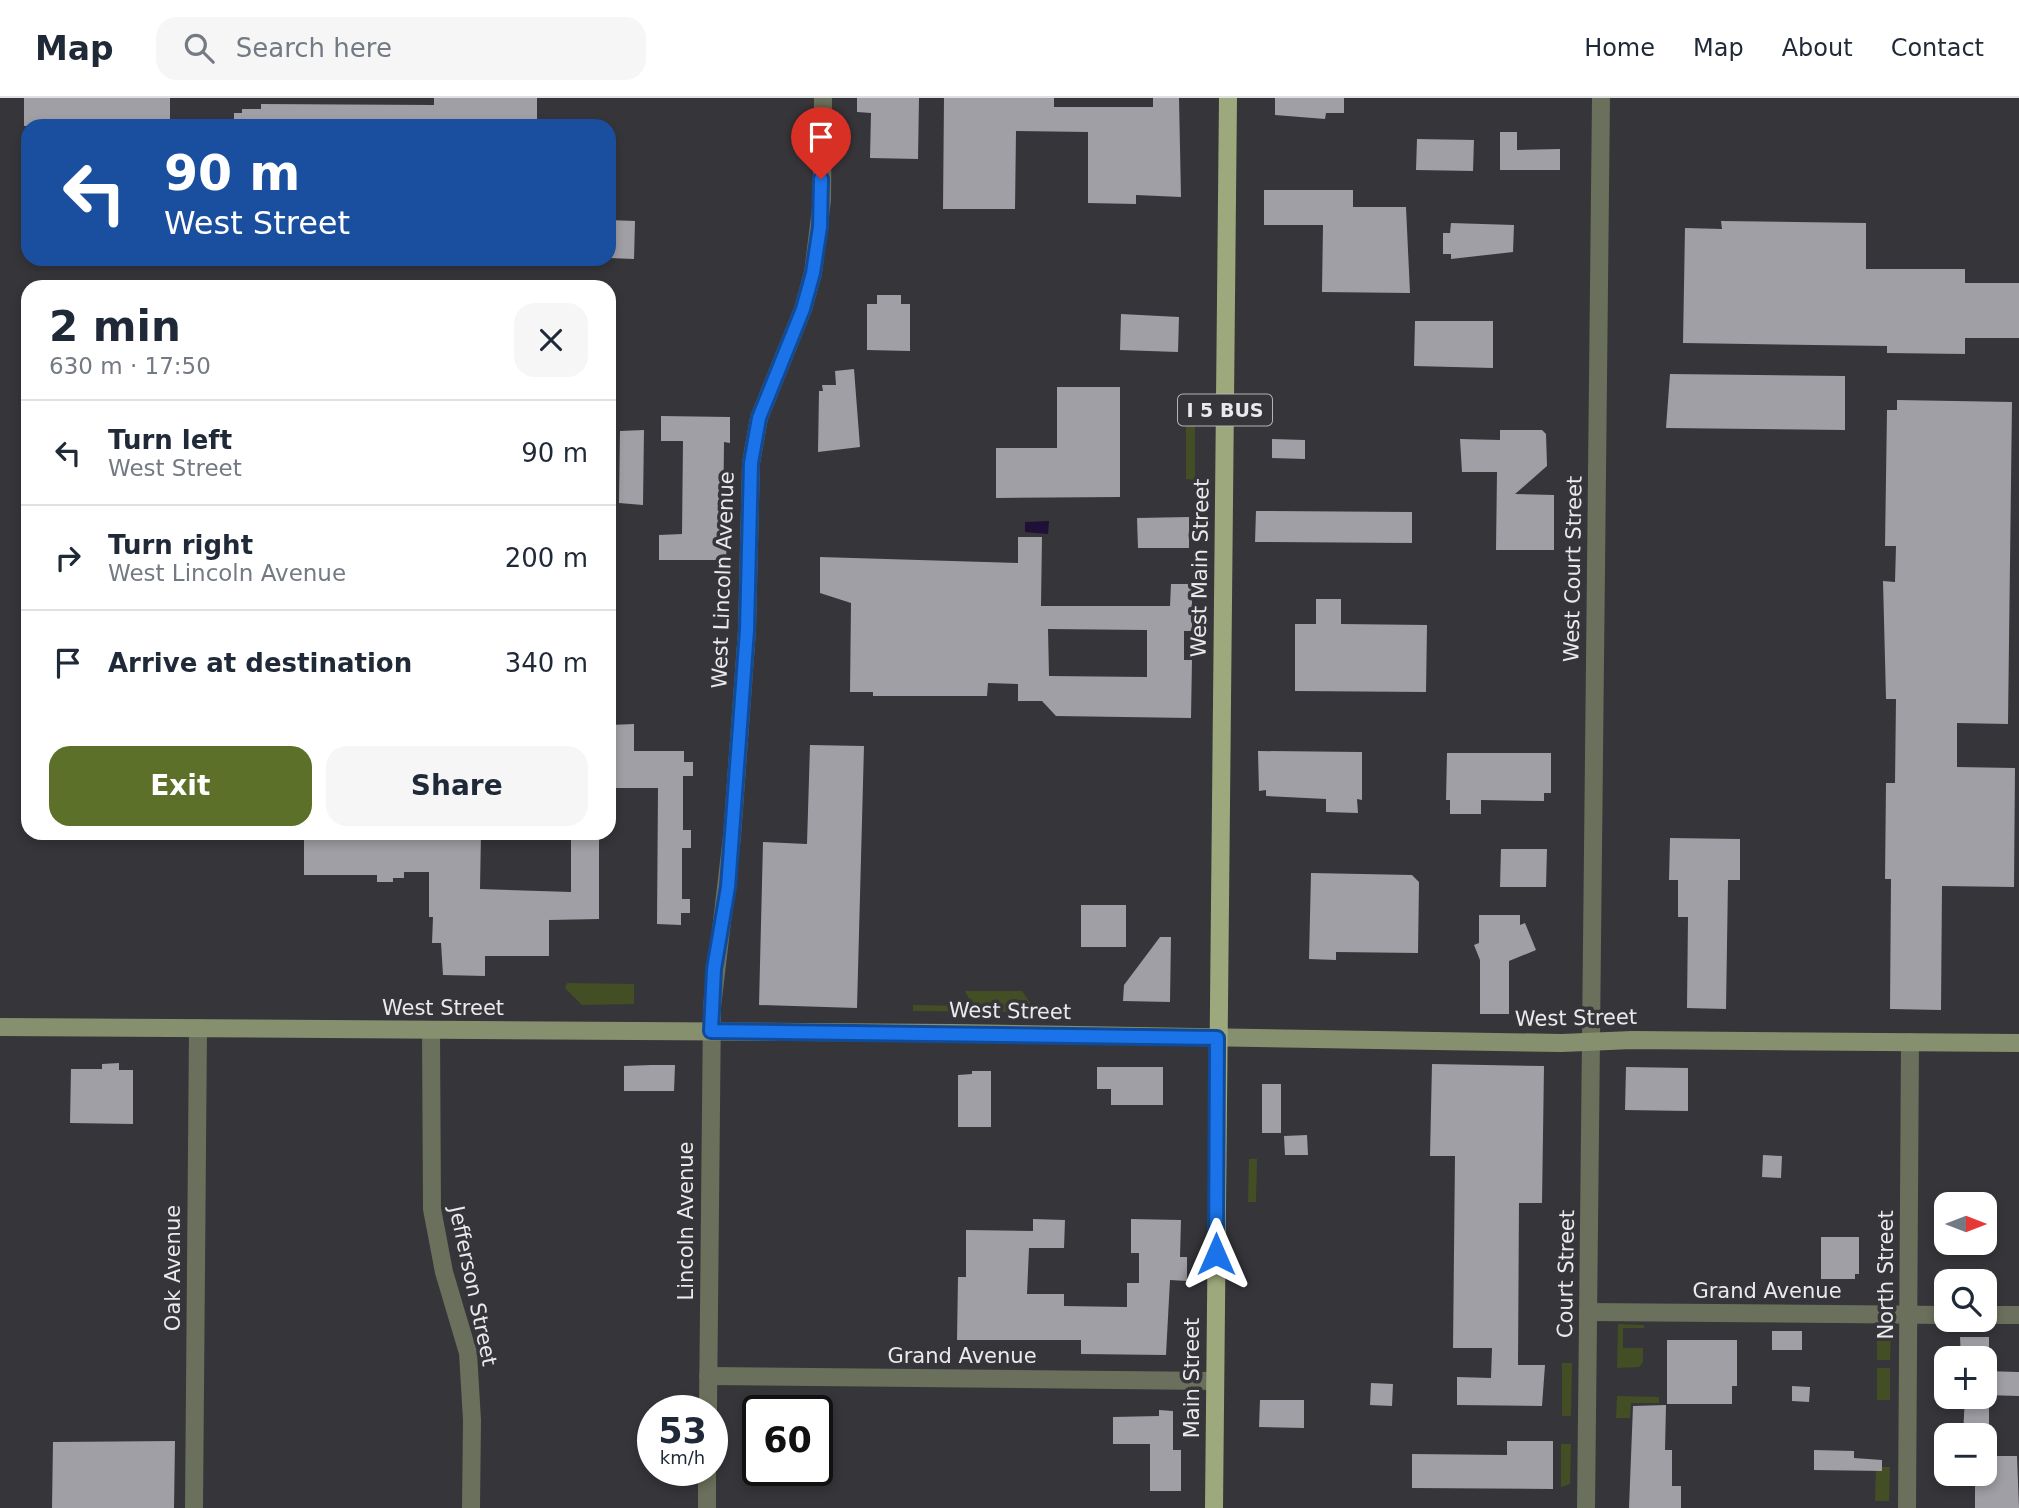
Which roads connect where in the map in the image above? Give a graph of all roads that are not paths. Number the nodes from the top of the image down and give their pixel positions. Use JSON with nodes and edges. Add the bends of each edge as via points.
{"nodes":[{"id":1,"x":823,"y":98,"type":"edge"},
{"id":2,"x":1228,"y":98,"type":"edge"},
{"id":3,"x":1601,"y":98,"type":"edge"},
{"id":4,"x":0,"y":1027,"type":"edge"},
{"id":5,"x":198,"y":1028,"type":"junction"},
{"id":6,"x":431,"y":1031,"type":"junction"},
{"id":7,"x":711,"y":1031,"type":"junction"},
{"id":8,"x":1217,"y":1038,"type":"junction"},
{"id":9,"x":1592,"y":1041,"type":"junction"},
{"id":10,"x":1910,"y":1042,"type":"junction"},
{"id":11,"x":2019,"y":1043,"type":"edge"},
{"id":12,"x":1588,"y":1312,"type":"junction"},
{"id":13,"x":1909,"y":1315,"type":"junction"},
{"id":14,"x":1934,"y":1315,"type":"edge"},
{"id":15,"x":1997,"y":1315,"type":"edge"},
{"id":16,"x":2019,"y":1315,"type":"edge"},
{"id":17,"x":708,"y":1376,"type":"junction"},
{"id":18,"x":1215,"y":1381,"type":"junction"},
{"id":19,"x":708,"y":1395,"type":"edge"},
{"id":20,"x":707,"y":1486,"type":"edge"},
{"id":21,"x":194,"y":1508,"type":"edge"},
{"id":22,"x":471,"y":1508,"type":"edge"},
{"id":23,"x":707,"y":1508,"type":"edge"},
{"id":24,"x":1214,"y":1508,"type":"edge"},
{"id":25,"x":1587,"y":1508,"type":"edge"},
{"id":26,"x":1908,"y":1508,"type":"edge"}],
"edges":[{"from":1,"to":7,"type":"street","name":"West Lincoln Avenue","via":[[821,200],[813,273],[759,418],[751,463],[747,630],[728,887],[714,969]]},
{"from":2,"to":8,"type":"main road","name":"West Main Street","number":"I 5 BUS"},
{"from":3,"to":9,"type":"street","name":"West Court Street"},
{"from":4,"to":5,"type":"main road","name":"West Street"},
{"from":5,"to":6,"type":"main road","name":"West Street"},
{"from":5,"to":21,"type":"street","name":"Oak Avenue"},
{"from":6,"to":7,"type":"main road","name":"West Street"},
{"from":6,"to":22,"type":"street","name":"Jefferson Street","via":[[432,1209],[444,1272],[468,1353]]},
{"from":7,"to":8,"type":"main road","name":"West Street"},
{"from":7,"to":17,"type":"street","name":"Lincoln Avenue"},
{"from":8,"to":9,"type":"main road","name":"West Street"},
{"from":8,"to":18,"type":"main road","name":"Main Street","number":"I 5 BUS"},
{"from":9,"to":10,"type":"main road","name":"West Street"},
{"from":9,"to":12,"type":"street","name":"Court Street"},
{"from":10,"to":11,"type":"main road","name":"West Street"},
{"from":10,"to":13,"type":"street","name":"North Street"},
{"from":12,"to":13,"type":"street","name":"Grand Avenue"},
{"from":12,"to":25,"type":"street","name":"Court Street"},
{"from":13,"to":14,"type":"street","name":"Grand Avenue"},
{"from":13,"to":26,"type":"street","name":"North Street"},
{"from":15,"to":16,"type":"street"},
{"from":17,"to":18,"type":"street","name":"Grand Avenue"},
{"from":17,"to":19,"type":"street","name":"Lincoln Avenue"},
{"from":18,"to":24,"type":"main road","name":"Main Street","number":"I 5 BUS"},
{"from":20,"to":23,"type":"street"}]}
